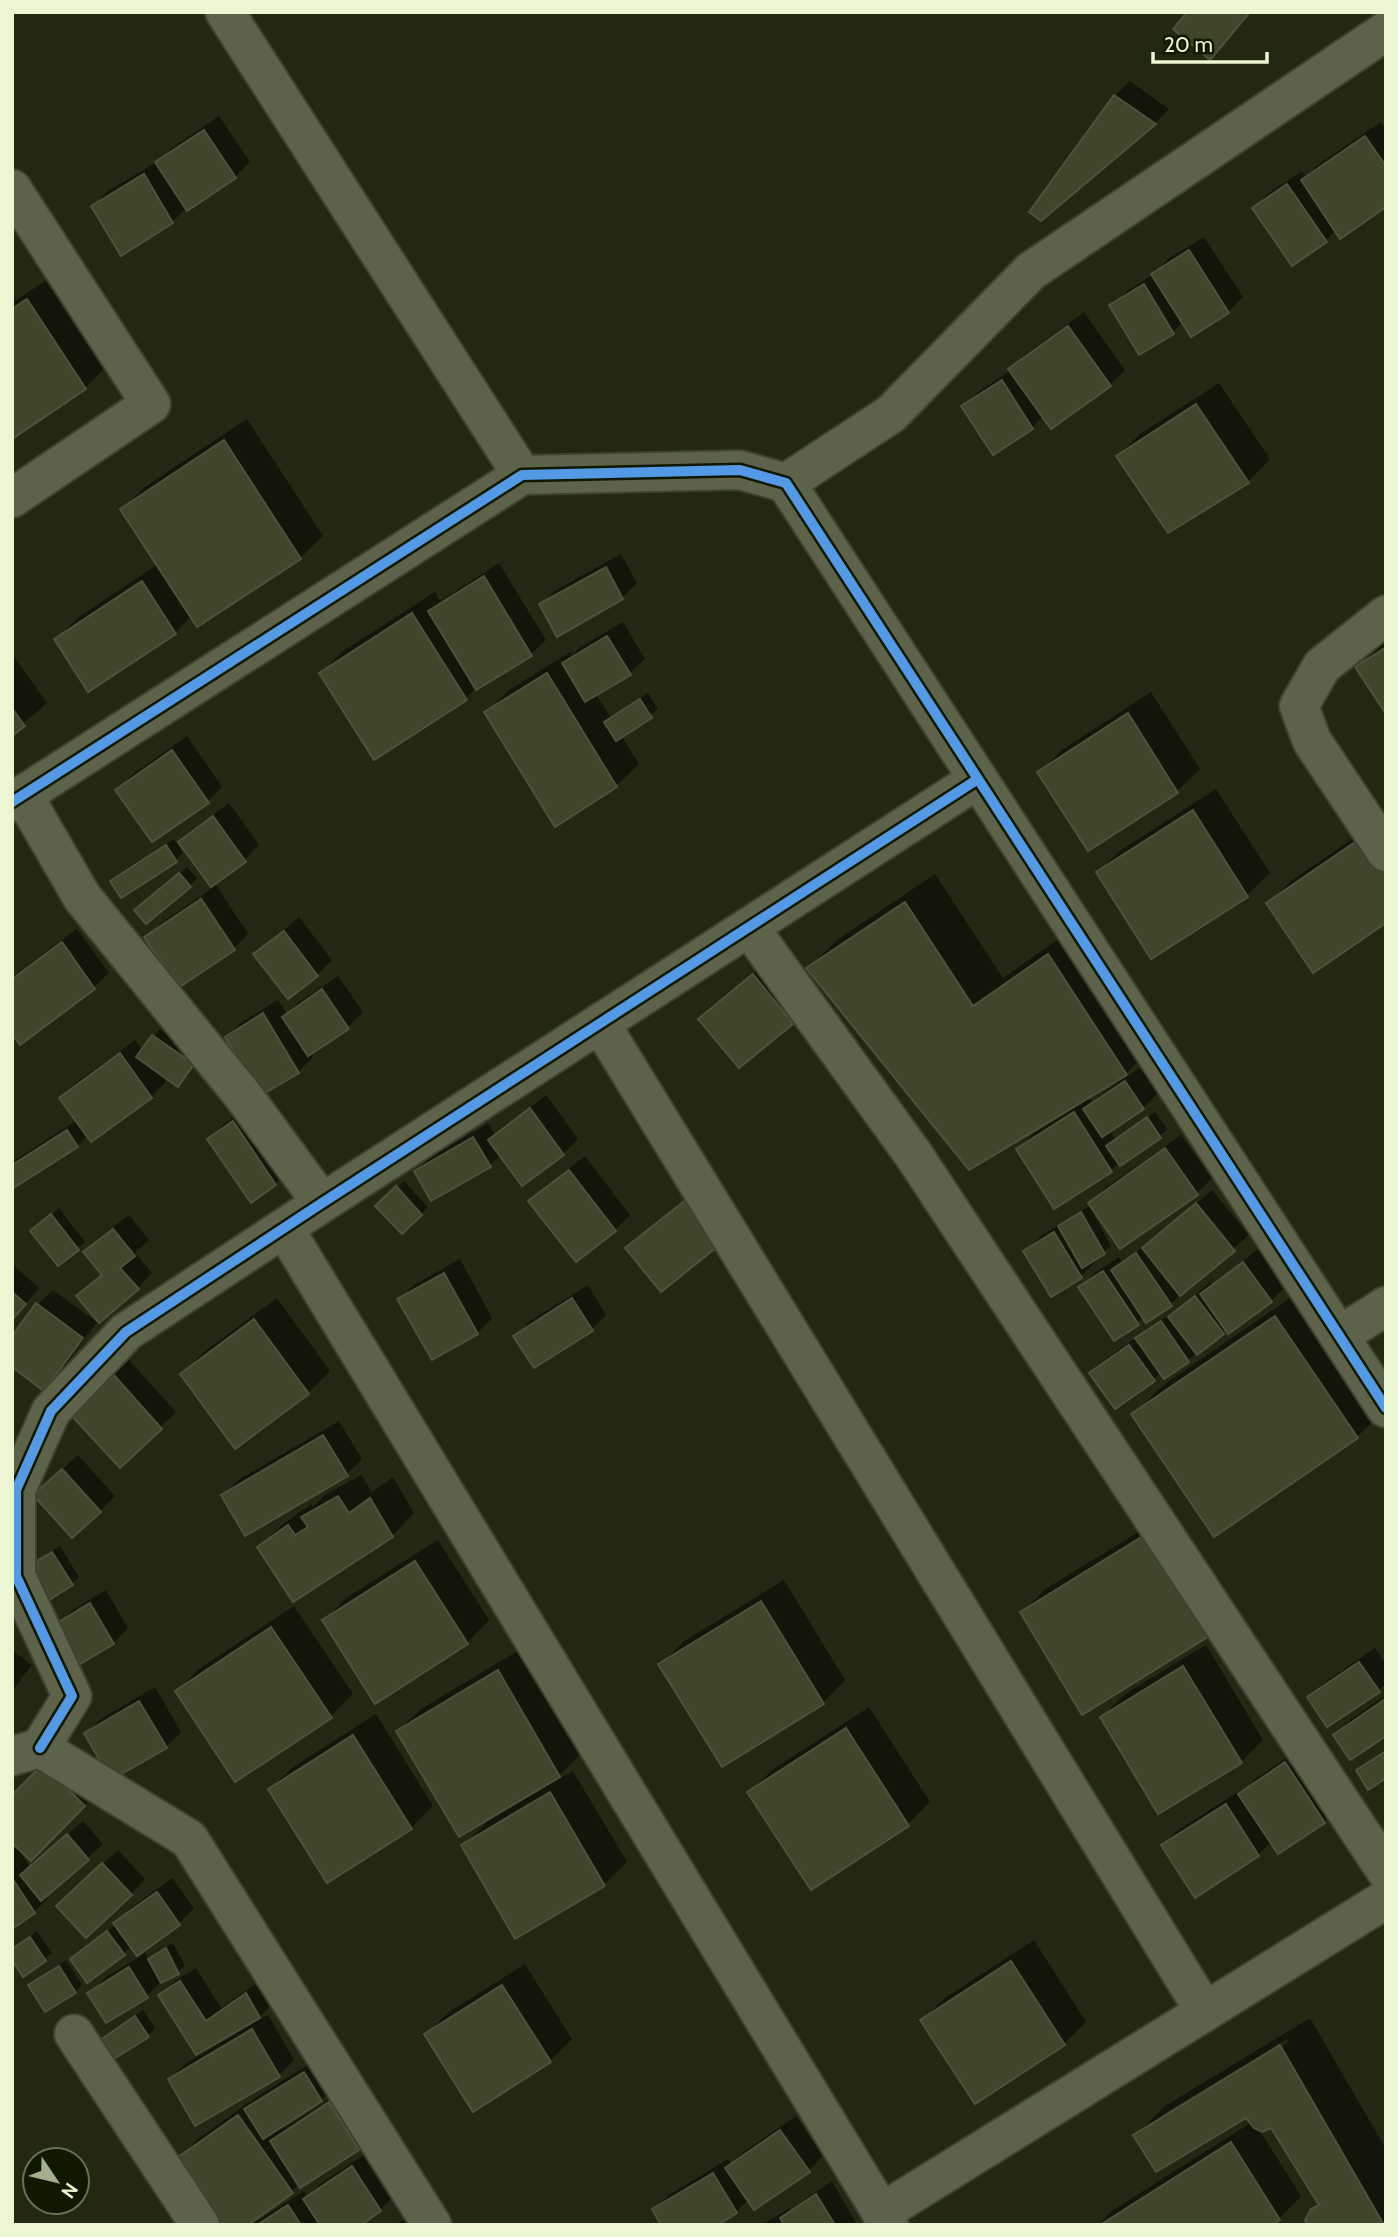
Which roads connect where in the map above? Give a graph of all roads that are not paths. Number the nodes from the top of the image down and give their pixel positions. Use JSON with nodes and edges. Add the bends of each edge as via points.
{"nodes":[{"id":1,"x":225,"y":12,"type":"edge"},
{"id":2,"x":1386,"y":31,"type":"edge"},
{"id":3,"x":12,"y":189,"type":"edge"},
{"id":4,"x":522,"y":475,"type":"junction"},
{"id":5,"x":786,"y":482,"type":"junction"},
{"id":6,"x":12,"y":498,"type":"edge"},
{"id":7,"x":1386,"y":615,"type":"edge"},
{"id":8,"x":978,"y":779,"type":"junction"},
{"id":9,"x":18,"y":798,"type":"edge"},
{"id":10,"x":1386,"y":852,"type":"edge"},
{"id":11,"x":749,"y":927,"type":"junction"},
{"id":12,"x":600,"y":1023,"type":"junction"},
{"id":13,"x":322,"y":1203,"type":"junction"},
{"id":14,"x":284,"y":1228,"type":"junction"},
{"id":15,"x":1386,"y":1306,"type":"edge"},
{"id":16,"x":1339,"y":1336,"type":"junction"},
{"id":17,"x":1386,"y":1408,"type":"edge"},
{"id":18,"x":26,"y":1752,"type":"edge"},
{"id":19,"x":1386,"y":1871,"type":"edge"},
{"id":20,"x":1386,"y":1899,"type":"edge"},
{"id":21,"x":1205,"y":2012,"type":"junction"},
{"id":22,"x":74,"y":2034,"type":"dead end"},
{"id":23,"x":885,"y":2219,"type":"edge"},
{"id":24,"x":200,"y":2225,"type":"edge"},
{"id":25,"x":432,"y":2225,"type":"edge"}],
"edges":[{"from":1,"to":4,"type":"street"},
{"from":2,"to":5,"type":"street","via":[[1031,271],[891,414]]},
{"from":3,"to":6,"type":"street","via":[[151,404]]},
{"from":4,"to":5,"type":"street","via":[[740,470]]},
{"from":4,"to":9,"type":"street"},
{"from":5,"to":8,"type":"street"},
{"from":7,"to":10,"type":"street","via":[[1322,666],[1299,706],[1312,741]]},
{"from":8,"to":11,"type":"street"},
{"from":8,"to":16,"type":"street"},
{"from":9,"to":13,"type":"street","via":[[82,897],[245,1098]]},
{"from":11,"to":12,"type":"street"},
{"from":11,"to":19,"type":"street","via":[[913,1154]]},
{"from":12,"to":13,"type":"street"},
{"from":12,"to":21,"type":"street"},
{"from":13,"to":14,"type":"street"},
{"from":14,"to":18,"type":"street","via":[[127,1332],[51,1411],[16,1490],[16,1576],[72,1696]]},
{"from":14,"to":23,"type":"street"},
{"from":15,"to":16,"type":"street"},
{"from":16,"to":17,"type":"street"},
{"from":18,"to":25,"type":"street","via":[[189,1839]]},
{"from":20,"to":21,"type":"street"},
{"from":21,"to":23,"type":"street"},
{"from":22,"to":24,"type":"street"}]}
